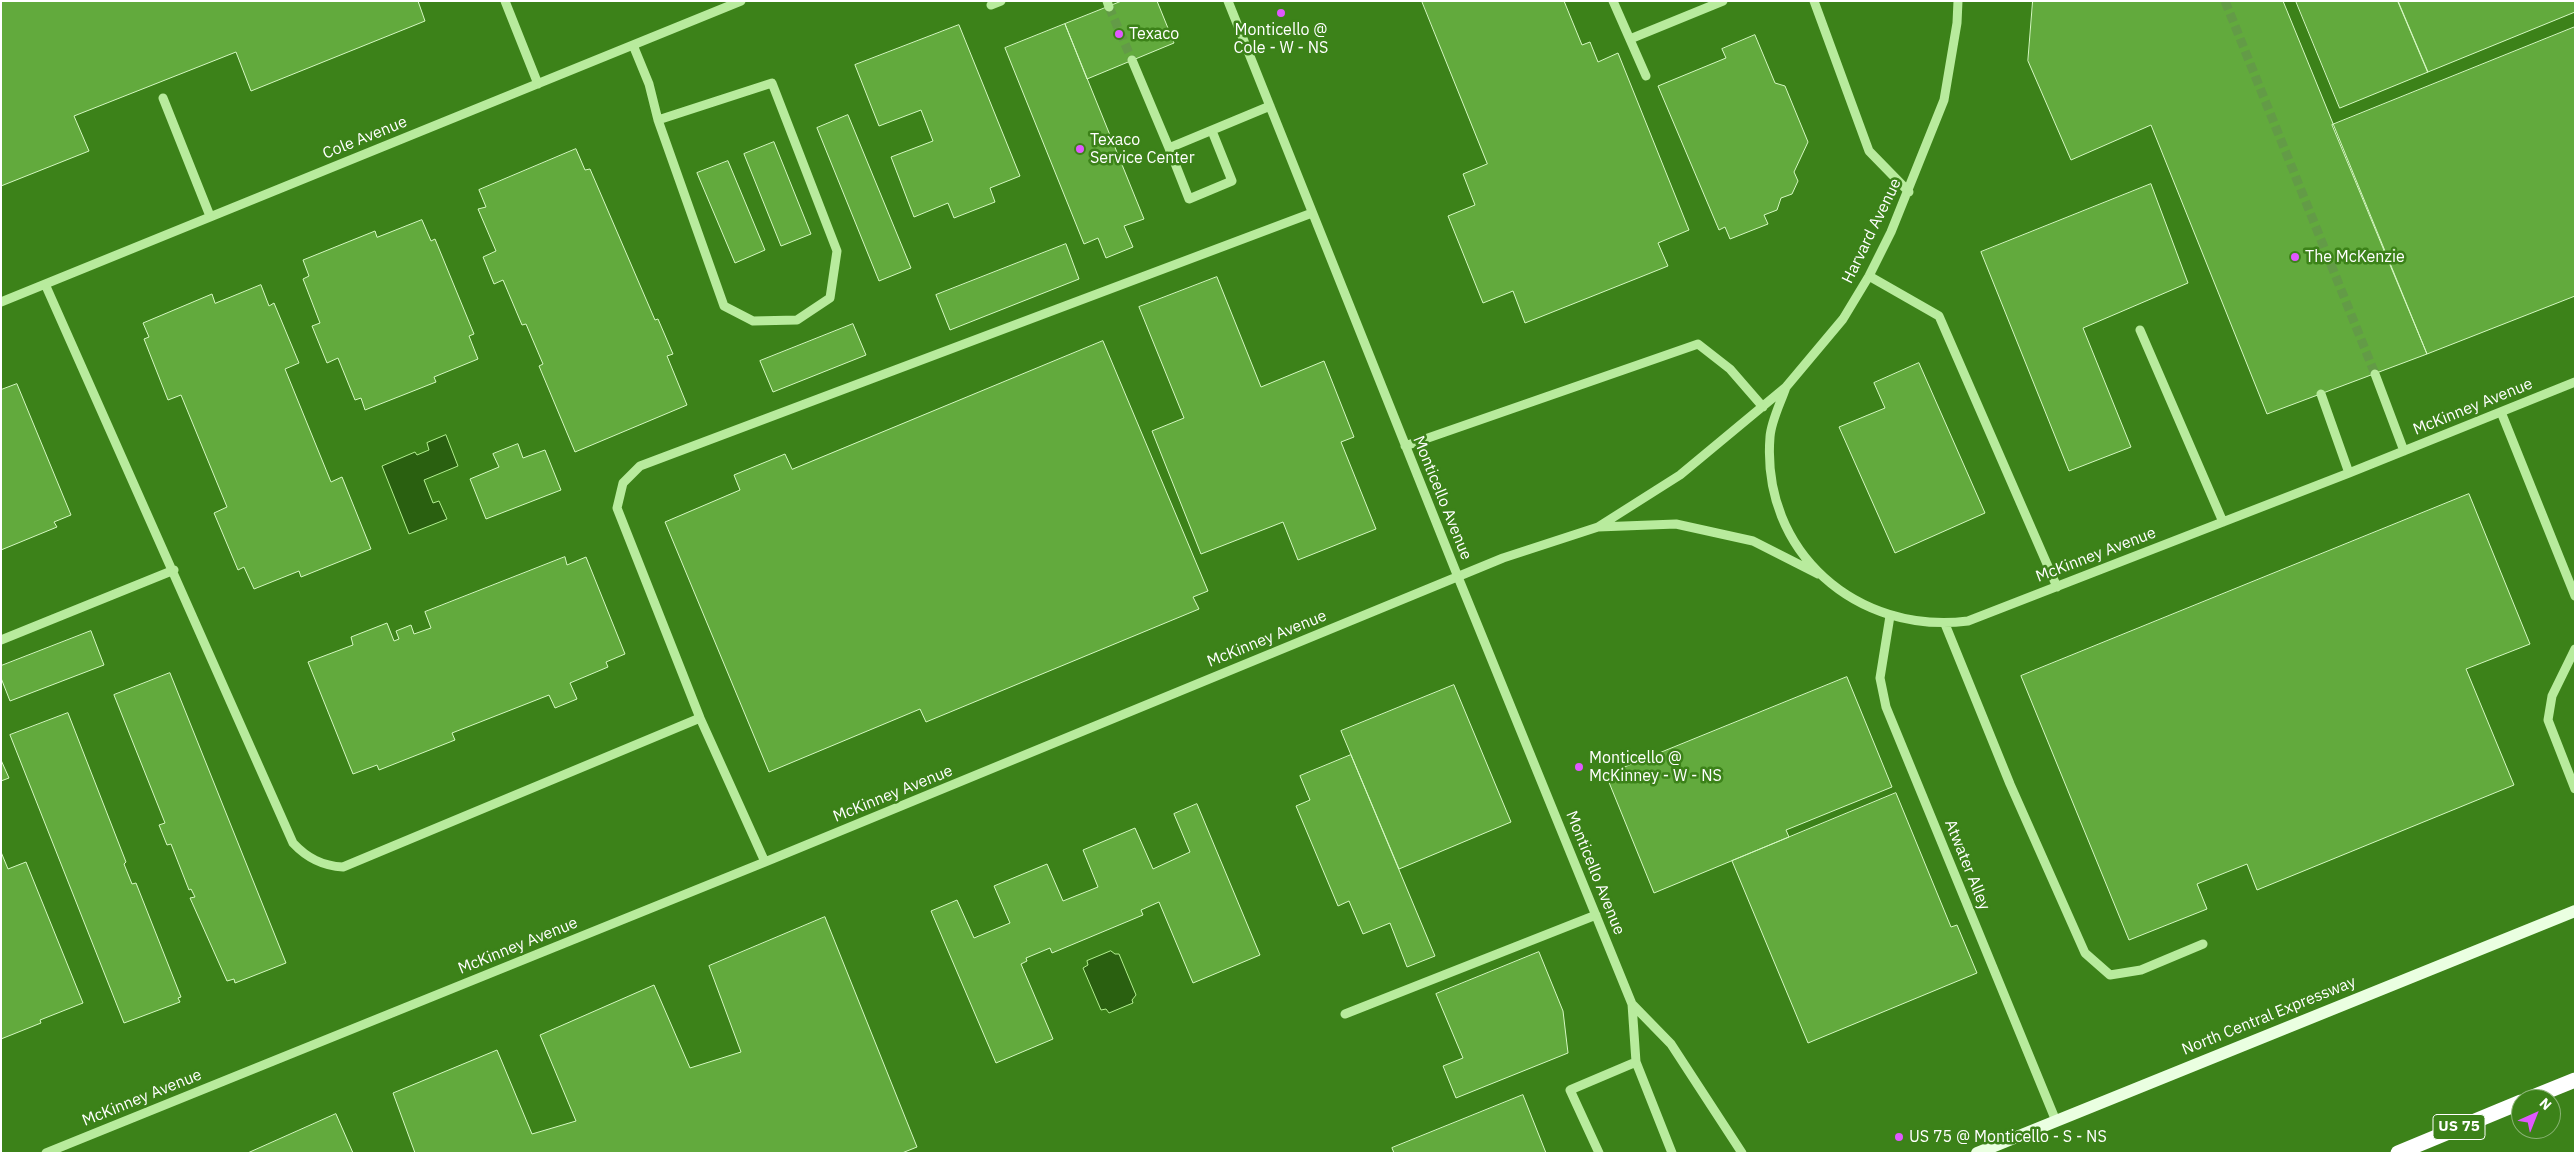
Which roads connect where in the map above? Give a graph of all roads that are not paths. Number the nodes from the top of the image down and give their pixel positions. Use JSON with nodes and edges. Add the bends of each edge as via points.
{"nodes":[{"id":1,"x":505,"y":1,"type":"edge"},
{"id":2,"x":740,"y":1,"type":"edge"},
{"id":3,"x":1001,"y":1,"type":"edge"},
{"id":4,"x":1228,"y":1,"type":"edge"},
{"id":5,"x":1613,"y":1,"type":"edge"},
{"id":6,"x":1723,"y":1,"type":"edge"},
{"id":7,"x":1814,"y":1,"type":"edge"},
{"id":8,"x":1958,"y":1,"type":"edge"},
{"id":9,"x":991,"y":5,"type":"dead end"},
{"id":10,"x":1630,"y":39,"type":"junction"},
{"id":11,"x":633,"y":45,"type":"junction"},
{"id":12,"x":1132,"y":60,"type":"tunnel mouth"},
{"id":13,"x":1646,"y":76,"type":"dead end"},
{"id":14,"x":538,"y":84,"type":"junction"},
{"id":15,"x":163,"y":98,"type":"dead end"},
{"id":16,"x":1270,"y":106,"type":"junction"},
{"id":17,"x":658,"y":120,"type":"junction"},
{"id":18,"x":1212,"y":131,"type":"junction"},
{"id":19,"x":1169,"y":148,"type":"junction"},
{"id":20,"x":1909,"y":192,"type":"junction"},
{"id":21,"x":1312,"y":213,"type":"junction"},
{"id":22,"x":210,"y":216,"type":"junction"},
{"id":23,"x":1869,"y":276,"type":"junction"},
{"id":24,"x":45,"y":284,"type":"junction"},
{"id":25,"x":1,"y":302,"type":"edge"},
{"id":26,"x":2140,"y":330,"type":"dead end"},
{"id":27,"x":2375,"y":374,"type":"tunnel mouth"},
{"id":28,"x":2575,"y":382,"type":"edge"},
{"id":29,"x":1786,"y":386,"type":"junction"},
{"id":30,"x":2321,"y":394,"type":"dead end"},
{"id":31,"x":1763,"y":407,"type":"junction"},
{"id":32,"x":2501,"y":412,"type":"junction"},
{"id":33,"x":1734,"y":432,"type":"joint"},
{"id":34,"x":1405,"y":446,"type":"junction"},
{"id":35,"x":2404,"y":451,"type":"junction"},
{"id":36,"x":2349,"y":473,"type":"junction"},
{"id":37,"x":2223,"y":522,"type":"junction"},
{"id":38,"x":1598,"y":526,"type":"junction"},
{"id":39,"x":174,"y":570,"type":"junction"},
{"id":40,"x":1458,"y":577,"type":"junction"},
{"id":41,"x":1823,"y":577,"type":"junction"},
{"id":42,"x":2057,"y":587,"type":"junction"},
{"id":43,"x":2575,"y":596,"type":"edge"},
{"id":44,"x":1890,"y":616,"type":"junction"},
{"id":45,"x":1944,"y":624,"type":"junction"},
{"id":46,"x":1,"y":640,"type":"edge"},
{"id":47,"x":2575,"y":649,"type":"edge"},
{"id":48,"x":700,"y":718,"type":"junction"},
{"id":49,"x":2575,"y":789,"type":"edge"},
{"id":50,"x":765,"y":862,"type":"junction"},
{"id":51,"x":2575,"y":911,"type":"edge"},
{"id":52,"x":1596,"y":915,"type":"junction"},
{"id":53,"x":2203,"y":944,"type":"dead end"},
{"id":54,"x":1632,"y":1004,"type":"junction"},
{"id":55,"x":1345,"y":1014,"type":"dead end"},
{"id":56,"x":1636,"y":1062,"type":"junction"},
{"id":57,"x":2575,"y":1080,"type":"edge"},
{"id":58,"x":2553,"y":1089,"type":"edge"},
{"id":59,"x":2511,"y":1106,"type":"edge"},
{"id":60,"x":2056,"y":1121,"type":"junction"},
{"id":61,"x":46,"y":1153,"type":"edge"},
{"id":62,"x":1599,"y":1153,"type":"edge"},
{"id":63,"x":1672,"y":1153,"type":"edge"},
{"id":64,"x":1742,"y":1153,"type":"edge"},
{"id":65,"x":1977,"y":1153,"type":"edge"},
{"id":66,"x":2398,"y":1153,"type":"edge"}],
"edges":[{"from":1,"to":14,"type":"street"},
{"from":2,"to":11,"type":"street","name":"Cole Avenue"},
{"from":3,"to":9,"type":"street"},
{"from":4,"to":16,"type":"street","name":"Monticello Avenue"},
{"from":5,"to":10,"type":"street"},
{"from":6,"to":10,"type":"street"},
{"from":7,"to":20,"type":"street","via":[[1869,151]]},
{"from":8,"to":20,"type":"street","name":"Harvard Avenue","via":[[1958,23],[1944,100]]},
{"from":10,"to":13,"type":"street"},
{"from":11,"to":14,"type":"street","name":"Cole Avenue"},
{"from":11,"to":17,"type":"street","via":[[649,84]]},
{"from":12,"to":19,"type":"street"},
{"from":14,"to":22,"type":"street","name":"Cole Avenue"},
{"from":15,"to":22,"type":"street"},
{"from":16,"to":18,"type":"street"},
{"from":16,"to":21,"type":"street","name":"Monticello Avenue"},
{"from":17,"to":17,"type":"street","via":[[724,306],[754,322],[797,320],[830,298],[837,251],[772,82]]},
{"from":18,"to":19,"type":"street"},
{"from":18,"to":19,"type":"street","via":[[1232,181],[1189,199]]},
{"from":20,"to":23,"type":"street","name":"Harvard Avenue"},
{"from":21,"to":34,"type":"street","name":"Monticello Avenue"},
{"from":21,"to":48,"type":"street","via":[[640,466],[623,483],[617,508]]},
{"from":22,"to":24,"type":"street","name":"Cole Avenue"},
{"from":23,"to":29,"type":"street","name":"Harvard Avenue","via":[[1843,319]]},
{"from":23,"to":42,"type":"street","via":[[1939,316]]},
{"from":24,"to":25,"type":"street","name":"Cole Avenue"},
{"from":24,"to":39,"type":"street"},
{"from":26,"to":37,"type":"street"},
{"from":27,"to":35,"type":"street"},
{"from":28,"to":32,"type":"street","name":"McKinney Avenue"},
{"from":29,"to":31,"type":"street","name":"Harvard Avenue"},
{"from":29,"to":41,"type":"street","name":"McKinney Avenue","via":[[1770,436],[1773,489],[1789,537]]},
{"from":30,"to":36,"type":"street"},
{"from":31,"to":33,"type":"street","name":"Harvard Avenue"},
{"from":31,"to":34,"type":"street","via":[[1730,369],[1698,344]]},
{"from":32,"to":35,"type":"street","name":"McKinney Avenue"},
{"from":32,"to":43,"type":"street"},
{"from":33,"to":38,"type":"street","name":"McKinney Avenue","via":[[1680,475]]},
{"from":34,"to":40,"type":"street","name":"Monticello Avenue"},
{"from":35,"to":36,"type":"street","name":"McKinney Avenue"},
{"from":36,"to":37,"type":"street","name":"McKinney Avenue"},
{"from":37,"to":42,"type":"street","name":"McKinney Avenue"},
{"from":38,"to":40,"type":"street","name":"McKinney Avenue","via":[[1502,558]]},
{"from":38,"to":41,"type":"street","via":[[1676,524],[1752,541]]},
{"from":39,"to":46,"type":"street"},
{"from":39,"to":48,"type":"street","via":[[293,843],[304,855],[330,866],[343,867]]},
{"from":40,"to":50,"type":"street","name":"McKinney Avenue"},
{"from":40,"to":52,"type":"street","name":"Monticello Avenue"},
{"from":41,"to":44,"type":"street","name":"McKinney Avenue","via":[[1865,606]]},
{"from":42,"to":45,"type":"street","name":"McKinney Avenue","via":[[1968,621]]},
{"from":44,"to":45,"type":"street","name":"McKinney Avenue"},
{"from":44,"to":60,"type":"street","name":"Atwater Alley","via":[[1880,678],[1886,707]]},
{"from":45,"to":53,"type":"street","via":[[2010,784],[2086,953],[2110,975],[2141,970]]},
{"from":47,"to":49,"type":"street","via":[[2552,696],[2548,720]]},
{"from":48,"to":50,"type":"street"},
{"from":50,"to":61,"type":"street","name":"McKinney Avenue"},
{"from":51,"to":60,"type":"main road","name":"North Central Expressway"},
{"from":52,"to":54,"type":"street","name":"Monticello Avenue"},
{"from":52,"to":55,"type":"street"},
{"from":54,"to":56,"type":"street","name":"Monticello Avenue"},
{"from":54,"to":64,"type":"street","name":"Monticello Avenue","via":[[1671,1044]]},
{"from":56,"to":62,"type":"street","via":[[1570,1090]]},
{"from":56,"to":63,"type":"street","name":"Monticello Avenue"},
{"from":57,"to":58,"type":"highway"},
{"from":59,"to":66,"type":"highway","number":"US 75"},
{"from":60,"to":65,"type":"main road","name":"North Central Expressway"}]}
